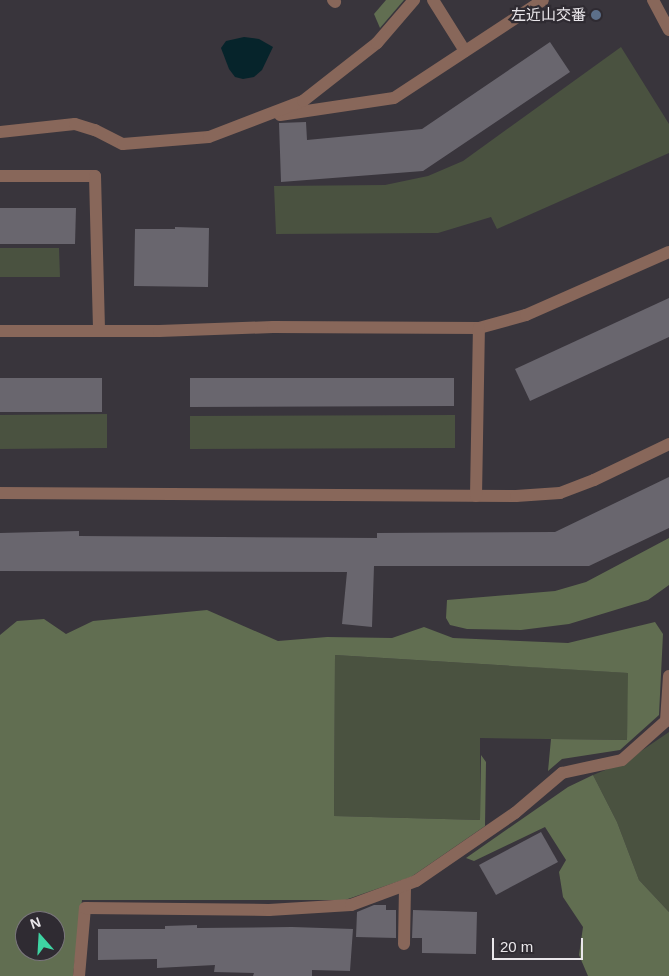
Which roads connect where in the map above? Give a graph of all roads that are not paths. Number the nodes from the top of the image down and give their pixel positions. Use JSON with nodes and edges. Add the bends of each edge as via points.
{"nodes":[{"id":1,"x":414,"y":0,"type":"edge"},
{"id":2,"x":433,"y":0,"type":"edge"},
{"id":3,"x":543,"y":0,"type":"edge"},
{"id":4,"x":653,"y":0,"type":"edge"},
{"id":5,"x":669,"y":30,"type":"edge"},
{"id":6,"x":465,"y":51,"type":"junction"},
{"id":7,"x":263,"y":116,"type":"junction"},
{"id":8,"x":0,"y":132,"type":"edge"},
{"id":9,"x":0,"y":176,"type":"edge"},
{"id":10,"x":669,"y":252,"type":"edge"},
{"id":11,"x":479,"y":328,"type":"junction"},
{"id":12,"x":0,"y":331,"type":"edge"},
{"id":13,"x":99,"y":331,"type":"junction"},
{"id":14,"x":669,"y":444,"type":"edge"},
{"id":15,"x":0,"y":493,"type":"edge"},
{"id":16,"x":476,"y":496,"type":"junction"},
{"id":17,"x":669,"y":676,"type":"edge"},
{"id":18,"x":405,"y":885,"type":"junction"},
{"id":19,"x":404,"y":944,"type":"dead end"},
{"id":20,"x":79,"y":976,"type":"edge"}],
"edges":[{"from":1,"to":7,"type":"street","via":[[377,43],[345,70],[303,101]]},
{"from":2,"to":6,"type":"street"},
{"from":3,"to":6,"type":"street"},
{"from":4,"to":5,"type":"street"},
{"from":6,"to":7,"type":"street","via":[[394,98]]},
{"from":7,"to":8,"type":"street","via":[[209,138],[123,144],[75,124]]},
{"from":9,"to":13,"type":"street","via":[[96,176]]},
{"from":10,"to":11,"type":"street","via":[[526,315]]},
{"from":11,"to":13,"type":"street","via":[[273,327]]},
{"from":11,"to":16,"type":"street"},
{"from":12,"to":13,"type":"street"},
{"from":14,"to":16,"type":"street","via":[[560,493]]},
{"from":15,"to":16,"type":"street"},
{"from":17,"to":18,"type":"street","via":[[666,721],[622,760],[562,773],[515,814],[416,881]]},
{"from":18,"to":19,"type":"street"},
{"from":18,"to":20,"type":"street","via":[[351,905],[269,910],[85,908]]}]}
